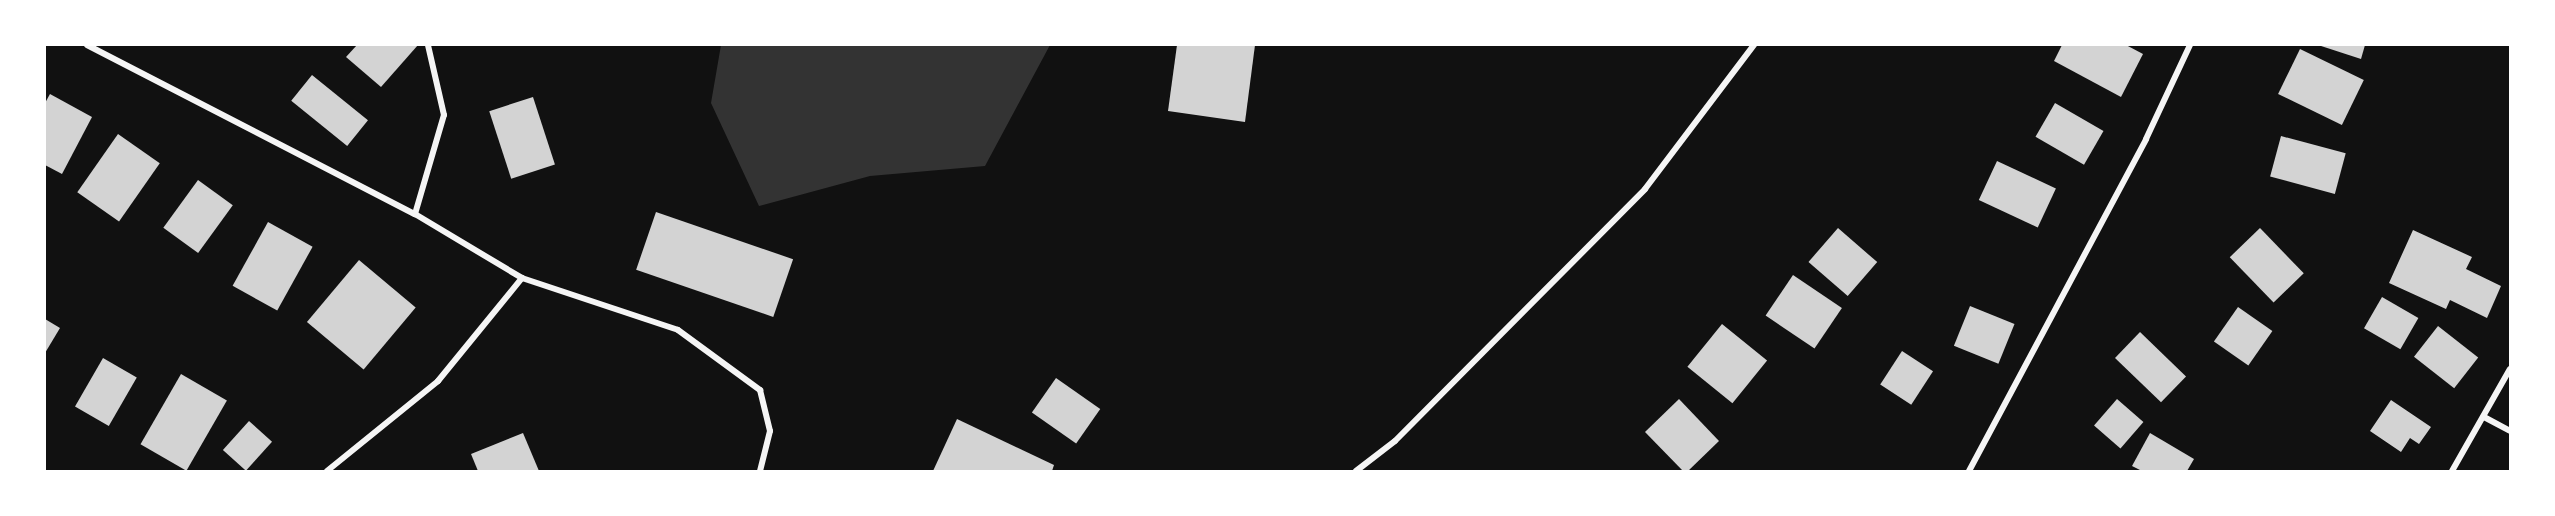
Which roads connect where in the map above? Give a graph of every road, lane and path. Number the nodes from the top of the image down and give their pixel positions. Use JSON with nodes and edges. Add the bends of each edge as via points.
{"nodes":[{"id":1,"x":87,"y":45,"type":"edge"},
{"id":2,"x":428,"y":45,"type":"edge"},
{"id":3,"x":1754,"y":45,"type":"edge"},
{"id":4,"x":2190,"y":45,"type":"edge"},
{"id":5,"x":415,"y":214,"type":"junction"},
{"id":6,"x":522,"y":278,"type":"junction"},
{"id":7,"x":2510,"y":369,"type":"edge"},
{"id":8,"x":2484,"y":417,"type":"junction"},
{"id":9,"x":2510,"y":431,"type":"edge"},
{"id":10,"x":327,"y":471,"type":"edge"},
{"id":11,"x":760,"y":471,"type":"edge"},
{"id":12,"x":1356,"y":471,"type":"edge"},
{"id":13,"x":1969,"y":471,"type":"edge"},
{"id":14,"x":2452,"y":471,"type":"edge"}],
"edges":[{"from":1,"to":5,"type":"street"},
{"from":2,"to":5,"type":"street","via":[[444,115]]},
{"from":3,"to":12,"type":"street","via":[[1645,189],[1395,441]]},
{"from":4,"to":13,"type":"street","via":[[2146,139]]},
{"from":5,"to":6,"type":"street"},
{"from":6,"to":10,"type":"street","via":[[438,381]]},
{"from":6,"to":11,"type":"street","via":[[678,330],[760,390],[770,431]]},
{"from":7,"to":8,"type":"street"},
{"from":8,"to":9,"type":"street"},
{"from":8,"to":14,"type":"street"}]}
